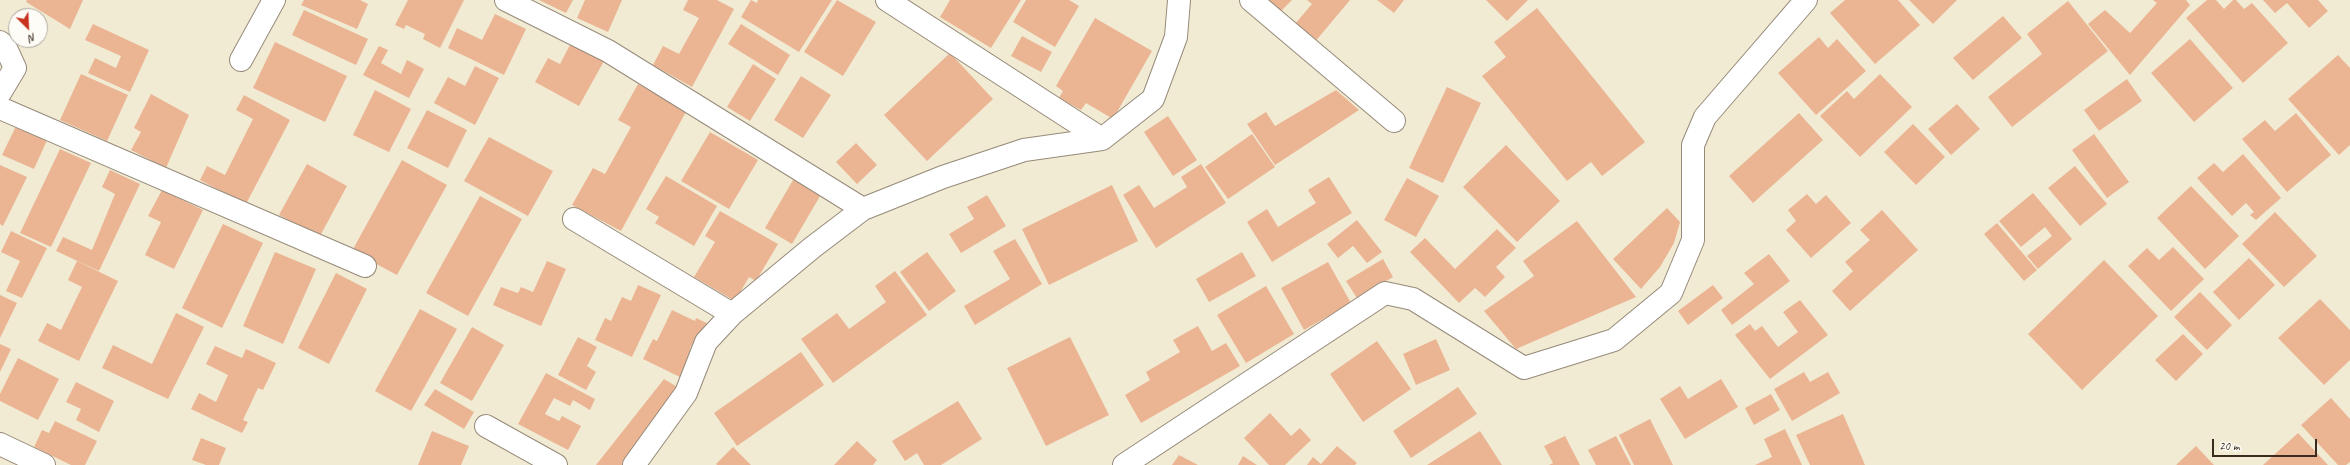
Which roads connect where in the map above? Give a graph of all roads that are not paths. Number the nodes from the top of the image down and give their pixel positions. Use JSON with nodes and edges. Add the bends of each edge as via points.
{"nodes":[{"id":1,"x":274,"y":0,"type":"edge"},
{"id":2,"x":506,"y":0,"type":"edge"},
{"id":3,"x":887,"y":0,"type":"edge"},
{"id":4,"x":1179,"y":0,"type":"edge"},
{"id":5,"x":1251,"y":0,"type":"edge"},
{"id":6,"x":1806,"y":0,"type":"edge"},
{"id":7,"x":0,"y":42,"type":"edge"},
{"id":8,"x":241,"y":60,"type":"dead end"},
{"id":9,"x":0,"y":93,"type":"edge"},
{"id":10,"x":0,"y":108,"type":"edge"},
{"id":11,"x":1394,"y":121,"type":"dead end"},
{"id":12,"x":1102,"y":139,"type":"junction"},
{"id":13,"x":863,"y":209,"type":"junction"},
{"id":14,"x":574,"y":219,"type":"dead end"},
{"id":15,"x":365,"y":266,"type":"dead end"},
{"id":16,"x":732,"y":314,"type":"junction"},
{"id":17,"x":486,"y":426,"type":"dead end"},
{"id":18,"x":0,"y":444,"type":"edge"},
{"id":19,"x":44,"y":465,"type":"edge"},
{"id":20,"x":556,"y":465,"type":"edge"},
{"id":21,"x":634,"y":465,"type":"edge"},
{"id":22,"x":1124,"y":465,"type":"edge"}],
"edges":[{"from":1,"to":8,"type":"street"},
{"from":2,"to":13,"type":"street","via":[[608,51]]},
{"from":3,"to":12,"type":"street"},
{"from":4,"to":12,"type":"street","via":[[1176,37],[1153,99]]},
{"from":5,"to":11,"type":"street"},
{"from":6,"to":22,"type":"street","via":[[1705,117],[1693,145],[1693,240],[1671,293],[1614,340],[1524,368],[1413,299],[1385,293]]},
{"from":7,"to":9,"type":"street","via":[[5,46],[15,68]]},
{"from":10,"to":15,"type":"street"},
{"from":12,"to":13,"type":"street","via":[[1024,150]]},
{"from":13,"to":16,"type":"street","via":[[812,247]]},
{"from":14,"to":16,"type":"street"},
{"from":16,"to":21,"type":"street","via":[[706,342],[686,393]]},
{"from":17,"to":20,"type":"street"},
{"from":18,"to":19,"type":"street"}]}
